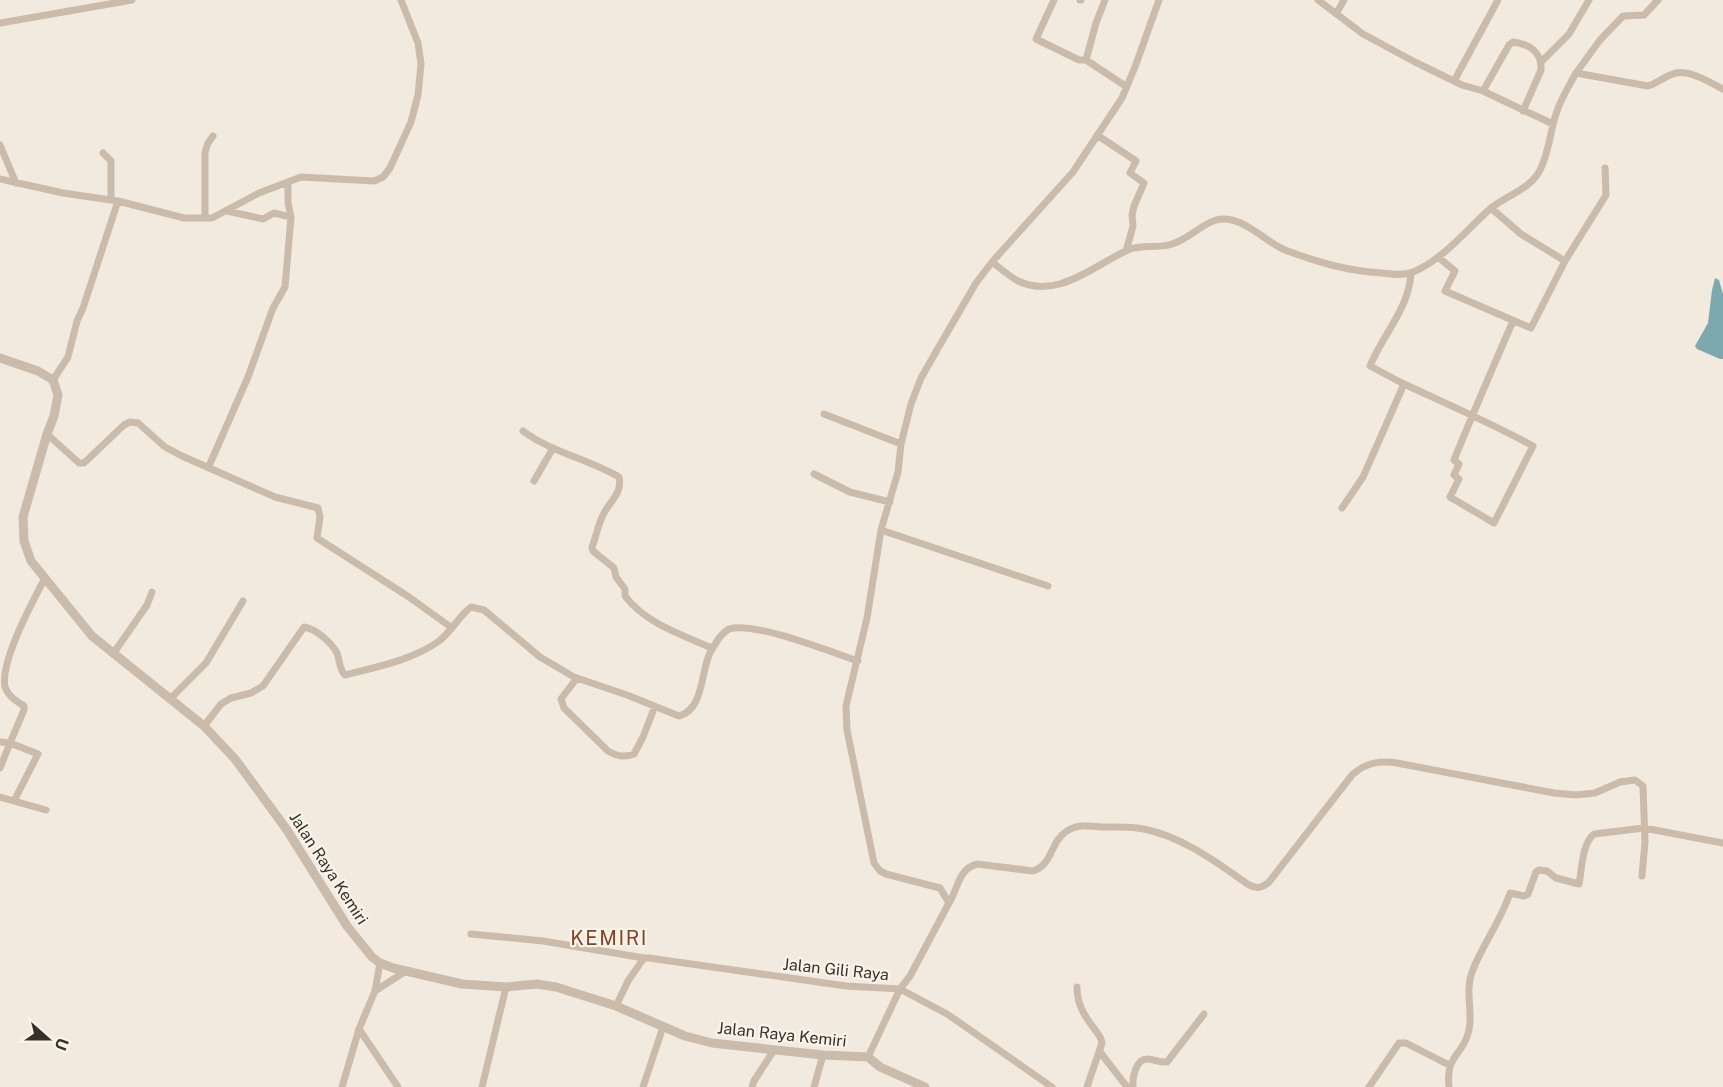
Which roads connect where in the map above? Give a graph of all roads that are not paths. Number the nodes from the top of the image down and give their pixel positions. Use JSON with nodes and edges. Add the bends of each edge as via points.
{"nodes":[{"id":1,"x":132,"y":0,"type":"edge"},
{"id":2,"x":401,"y":0,"type":"edge"},
{"id":3,"x":1054,"y":0,"type":"edge"},
{"id":4,"x":1105,"y":0,"type":"edge"},
{"id":5,"x":1159,"y":0,"type":"edge"},
{"id":6,"x":1318,"y":0,"type":"edge"},
{"id":7,"x":1344,"y":0,"type":"edge"},
{"id":8,"x":1498,"y":0,"type":"edge"},
{"id":9,"x":1589,"y":0,"type":"edge"},
{"id":10,"x":1658,"y":0,"type":"edge"},
{"id":11,"x":1336,"y":14,"type":"junction"},
{"id":12,"x":0,"y":23,"type":"edge"},
{"id":13,"x":1086,"y":60,"type":"junction"},
{"id":14,"x":1542,"y":62,"type":"junction"},
{"id":15,"x":1576,"y":73,"type":"junction"},
{"id":16,"x":1454,"y":81,"type":"junction"},
{"id":17,"x":1127,"y":87,"type":"junction"},
{"id":18,"x":1723,"y":89,"type":"edge"},
{"id":19,"x":1483,"y":91,"type":"junction"},
{"id":20,"x":1523,"y":111,"type":"junction"},
{"id":21,"x":1554,"y":124,"type":"junction"},
{"id":22,"x":1097,"y":135,"type":"junction"},
{"id":23,"x":213,"y":136,"type":"dead end"},
{"id":24,"x":0,"y":145,"type":"edge"},
{"id":25,"x":103,"y":153,"type":"dead end"},
{"id":26,"x":1605,"y":168,"type":"dead end"},
{"id":27,"x":0,"y":179,"type":"edge"},
{"id":28,"x":288,"y":182,"type":"junction"},
{"id":29,"x":16,"y":183,"type":"junction"},
{"id":30,"x":115,"y":200,"type":"junction"},
{"id":31,"x":1491,"y":208,"type":"junction"},
{"id":32,"x":226,"y":211,"type":"junction"},
{"id":33,"x":291,"y":217,"type":"junction"},
{"id":34,"x":205,"y":218,"type":"junction"},
{"id":35,"x":1126,"y":251,"type":"junction"},
{"id":36,"x":1438,"y":256,"type":"junction"},
{"id":37,"x":1565,"y":261,"type":"junction"},
{"id":38,"x":993,"y":262,"type":"junction"},
{"id":39,"x":1411,"y":273,"type":"junction"},
{"id":40,"x":1513,"y":321,"type":"junction"},
{"id":41,"x":0,"y":358,"type":"edge"},
{"id":42,"x":53,"y":380,"type":"junction"},
{"id":43,"x":1404,"y":384,"type":"junction"},
{"id":44,"x":824,"y":414,"type":"dead end"},
{"id":45,"x":1472,"y":416,"type":"junction"},
{"id":46,"x":523,"y":431,"type":"dead end"},
{"id":47,"x":47,"y":434,"type":"junction"},
{"id":48,"x":901,"y":444,"type":"junction"},
{"id":49,"x":553,"y":448,"type":"junction"},
{"id":50,"x":208,"y":466,"type":"junction"},
{"id":51,"x":814,"y":474,"type":"dead end"},
{"id":52,"x":534,"y":481,"type":"dead end"},
{"id":53,"x":890,"y":502,"type":"junction"},
{"id":54,"x":1342,"y":508,"type":"dead end"},
{"id":55,"x":881,"y":530,"type":"junction"},
{"id":56,"x":45,"y":578,"type":"junction"},
{"id":57,"x":1048,"y":586,"type":"dead end"},
{"id":58,"x":152,"y":592,"type":"dead end"},
{"id":59,"x":243,"y":601,"type":"dead end"},
{"id":60,"x":452,"y":628,"type":"junction"},
{"id":61,"x":712,"y":648,"type":"junction"},
{"id":62,"x":113,"y":654,"type":"junction"},
{"id":63,"x":858,"y":661,"type":"junction"},
{"id":64,"x":577,"y":678,"type":"junction"},
{"id":65,"x":171,"y":698,"type":"junction"},
{"id":66,"x":655,"y":706,"type":"junction"},
{"id":67,"x":204,"y":726,"type":"junction"},
{"id":68,"x":0,"y":742,"type":"edge"},
{"id":69,"x":10,"y":743,"type":"junction"},
{"id":70,"x":0,"y":768,"type":"edge"},
{"id":71,"x":0,"y":797,"type":"edge"},
{"id":72,"x":14,"y":801,"type":"junction"},
{"id":73,"x":46,"y":810,"type":"dead end"},
{"id":74,"x":1644,"y":828,"type":"junction"},
{"id":75,"x":1723,"y":843,"type":"edge"},
{"id":76,"x":1642,"y":876,"type":"dead end"},
{"id":77,"x":949,"y":903,"type":"junction"},
{"id":78,"x":471,"y":934,"type":"dead end"},
{"id":79,"x":644,"y":958,"type":"junction"},
{"id":80,"x":380,"y":963,"type":"junction"},
{"id":81,"x":406,"y":971,"type":"junction"},
{"id":82,"x":507,"y":987,"type":"junction"},
{"id":83,"x":1077,"y":987,"type":"dead end"},
{"id":84,"x":900,"y":989,"type":"junction"},
{"id":85,"x":375,"y":991,"type":"junction"},
{"id":86,"x":616,"y":1006,"type":"junction"},
{"id":87,"x":1204,"y":1014,"type":"dead end"},
{"id":88,"x":663,"y":1027,"type":"junction"},
{"id":89,"x":358,"y":1029,"type":"junction"},
{"id":90,"x":774,"y":1050,"type":"junction"},
{"id":91,"x":1100,"y":1052,"type":"junction"},
{"id":92,"x":823,"y":1055,"type":"junction"},
{"id":93,"x":867,"y":1057,"type":"junction"},
{"id":94,"x":1449,"y":1065,"type":"junction"},
{"id":95,"x":342,"y":1087,"type":"edge"},
{"id":96,"x":398,"y":1087,"type":"edge"},
{"id":97,"x":482,"y":1087,"type":"edge"},
{"id":98,"x":643,"y":1087,"type":"edge"},
{"id":99,"x":752,"y":1087,"type":"edge"},
{"id":100,"x":814,"y":1087,"type":"edge"},
{"id":101,"x":925,"y":1087,"type":"edge"},
{"id":102,"x":1052,"y":1087,"type":"edge"},
{"id":103,"x":1087,"y":1087,"type":"edge"},
{"id":104,"x":1127,"y":1087,"type":"edge"},
{"id":105,"x":1133,"y":1087,"type":"edge"},
{"id":106,"x":1369,"y":1087,"type":"edge"},
{"id":107,"x":1449,"y":1087,"type":"edge"}],
"edges":[{"from":1,"to":12,"type":"street"},
{"from":2,"to":28,"type":"street","via":[[418,43],[421,64],[411,122],[390,168],[374,181],[302,177]]},
{"from":3,"to":13,"type":"street","via":[[1036,39]]},
{"from":4,"to":13,"type":"street"},
{"from":5,"to":17,"type":"street"},
{"from":6,"to":11,"type":"street"},
{"from":7,"to":11,"type":"street"},
{"from":8,"to":16,"type":"street"},
{"from":9,"to":14,"type":"street","via":[[1569,34]]},
{"from":10,"to":15,"type":"street","via":[[1644,15],[1623,16]]},
{"from":11,"to":16,"type":"street","via":[[1363,33]]},
{"from":13,"to":17,"type":"street"},
{"from":14,"to":19,"type":"street","via":[[1537,52],[1513,42]]},
{"from":14,"to":20,"type":"street"},
{"from":15,"to":18,"type":"street","via":[[1648,86],[1674,73],[1684,73]]},
{"from":15,"to":21,"type":"street"},
{"from":16,"to":19,"type":"street"},
{"from":17,"to":22,"type":"street"},
{"from":19,"to":20,"type":"street"},
{"from":20,"to":21,"type":"street"},
{"from":21,"to":31,"type":"street","via":[[1546,158],[1533,180]]},
{"from":22,"to":35,"type":"street","via":[[1136,161],[1130,173],[1144,183],[1134,206]]},
{"from":22,"to":38,"type":"street","via":[[1072,172]]},
{"from":23,"to":34,"type":"street","via":[[205,152]]},
{"from":24,"to":29,"type":"street"},
{"from":25,"to":30,"type":"street","via":[[111,161]]},
{"from":26,"to":37,"type":"street","via":[[1606,195]]},
{"from":27,"to":29,"type":"street"},
{"from":28,"to":32,"type":"street"},
{"from":28,"to":33,"type":"street"},
{"from":29,"to":30,"type":"street"},
{"from":30,"to":34,"type":"street","via":[[183,218]]},
{"from":30,"to":42,"type":"street","via":[[68,357]]},
{"from":31,"to":36,"type":"street"},
{"from":31,"to":37,"type":"street","via":[[1521,234]]},
{"from":32,"to":33,"type":"street","via":[[262,219],[273,213]]},
{"from":32,"to":34,"type":"street"},
{"from":33,"to":50,"type":"street","via":[[285,287]]},
{"from":35,"to":38,"type":"street","via":[[1072,280],[1051,286],[1020,282]]},
{"from":35,"to":39,"type":"street","via":[[1170,245],[1218,219],[1231,220],[1277,246],[1335,268]]},
{"from":36,"to":39,"type":"street"},
{"from":36,"to":40,"type":"street","via":[[1455,271],[1445,291]]},
{"from":37,"to":40,"type":"street","via":[[1532,328]]},
{"from":38,"to":48,"type":"street","via":[[976,283],[921,378]]},
{"from":39,"to":43,"type":"street","via":[[1398,317],[1370,366]]},
{"from":40,"to":45,"type":"street"},
{"from":41,"to":42,"type":"street"},
{"from":42,"to":47,"type":"street","name":"Jalan Raya Kemiri","via":[[58,395]]},
{"from":43,"to":45,"type":"street"},
{"from":43,"to":54,"type":"street","via":[[1363,477]]},
{"from":44,"to":48,"type":"street"},
{"from":45,"to":45,"type":"street","via":[[1454,460],[1459,464],[1454,475],[1460,479],[1450,497],[1494,523],[1533,446]]},
{"from":46,"to":49,"type":"street"},
{"from":47,"to":50,"type":"street","via":[[79,463],[84,463],[127,424],[138,423],[165,447]]},
{"from":47,"to":56,"type":"street","name":"Jalan Raya Kemiri","via":[[23,517],[24,541],[31,561]]},
{"from":48,"to":53,"type":"street"},
{"from":49,"to":52,"type":"street"},
{"from":49,"to":61,"type":"street","via":[[619,477],[618,492],[602,516],[592,547],[614,568],[625,596],[640,612]]},
{"from":50,"to":60,"type":"street","via":[[275,497],[318,508],[317,538]]},
{"from":51,"to":53,"type":"street","via":[[850,492]]},
{"from":53,"to":55,"type":"street"},
{"from":55,"to":57,"type":"street"},
{"from":55,"to":63,"type":"street"},
{"from":56,"to":62,"type":"street","name":"Jalan Raya Kemiri","via":[[92,636]]},
{"from":56,"to":69,"type":"street","via":[[8,654],[5,689],[24,706]]},
{"from":58,"to":62,"type":"street"},
{"from":59,"to":65,"type":"street","via":[[206,663]]},
{"from":60,"to":64,"type":"street","via":[[467,610],[477,607],[540,657]]},
{"from":60,"to":67,"type":"street","via":[[429,647],[394,662],[345,675],[327,641],[304,627],[263,686],[221,704]]},
{"from":61,"to":63,"type":"street","via":[[724,632],[746,628]]},
{"from":61,"to":66,"type":"street","via":[[692,709],[679,716]]},
{"from":62,"to":65,"type":"street","name":"Jalan Raya Kemiri"},
{"from":63,"to":77,"type":"street","via":[[846,706],[847,730],[874,863],[886,874],[940,888]]},
{"from":64,"to":66,"type":"street"},
{"from":64,"to":66,"type":"street","via":[[561,699],[564,708],[616,756],[634,754]]},
{"from":65,"to":67,"type":"street","name":"Jalan Raya Kemiri"},
{"from":67,"to":80,"type":"street","name":"Jalan Raya Kemiri","via":[[254,783],[347,926]]},
{"from":68,"to":69,"type":"street"},
{"from":69,"to":70,"type":"street"},
{"from":69,"to":72,"type":"street","via":[[38,754]]},
{"from":71,"to":72,"type":"street"},
{"from":72,"to":73,"type":"street"},
{"from":74,"to":75,"type":"street"},
{"from":74,"to":76,"type":"street"},
{"from":74,"to":77,"type":"street","via":[[1643,786],[1635,780],[1620,782],[1595,794],[1576,795],[1375,762],[1352,775],[1262,888],[1248,885],[1194,848],[1148,830],[1082,826],[1064,832],[1044,867],[1038,870],[969,866]]},
{"from":74,"to":94,"type":"street","via":[[1591,835],[1579,884],[1539,870],[1528,894],[1510,892],[1472,973],[1469,1029]]},
{"from":77,"to":84,"type":"street"},
{"from":78,"to":79,"type":"street","name":"Jalan Gili Raya"},
{"from":79,"to":84,"type":"street","name":"Jalan Gili Raya","via":[[846,986]]},
{"from":79,"to":86,"type":"street"},
{"from":80,"to":81,"type":"street","name":"Jalan Raya Kemiri"},
{"from":80,"to":85,"type":"street"},
{"from":81,"to":82,"type":"street","name":"Jalan Raya Kemiri","via":[[462,984]]},
{"from":81,"to":85,"type":"street"},
{"from":82,"to":86,"type":"street","name":"Jalan Raya Kemiri","via":[[547,985]]},
{"from":82,"to":97,"type":"street"},
{"from":83,"to":91,"type":"street","via":[[1082,1011],[1101,1038]]},
{"from":84,"to":93,"type":"street"},
{"from":84,"to":102,"type":"street","name":"Jalan Gili Raya","via":[[966,1027]]},
{"from":85,"to":89,"type":"street"},
{"from":86,"to":88,"type":"street","name":"Jalan Raya Kemiri"},
{"from":87,"to":105,"type":"street","via":[[1167,1062],[1141,1062],[1133,1076]]},
{"from":88,"to":90,"type":"street","name":"Jalan Raya Kemiri","via":[[712,1043]]},
{"from":88,"to":98,"type":"street"},
{"from":89,"to":95,"type":"street"},
{"from":89,"to":96,"type":"street"},
{"from":90,"to":92,"type":"street","name":"Jalan Raya Kemiri"},
{"from":90,"to":99,"type":"street"},
{"from":91,"to":103,"type":"street"},
{"from":91,"to":104,"type":"street"},
{"from":92,"to":93,"type":"street","name":"Jalan Raya Kemiri"},
{"from":92,"to":100,"type":"street"},
{"from":93,"to":101,"type":"street","name":"Jalan Raya Kemiri"},
{"from":94,"to":106,"type":"street","via":[[1399,1043]]},
{"from":94,"to":107,"type":"street"}]}
